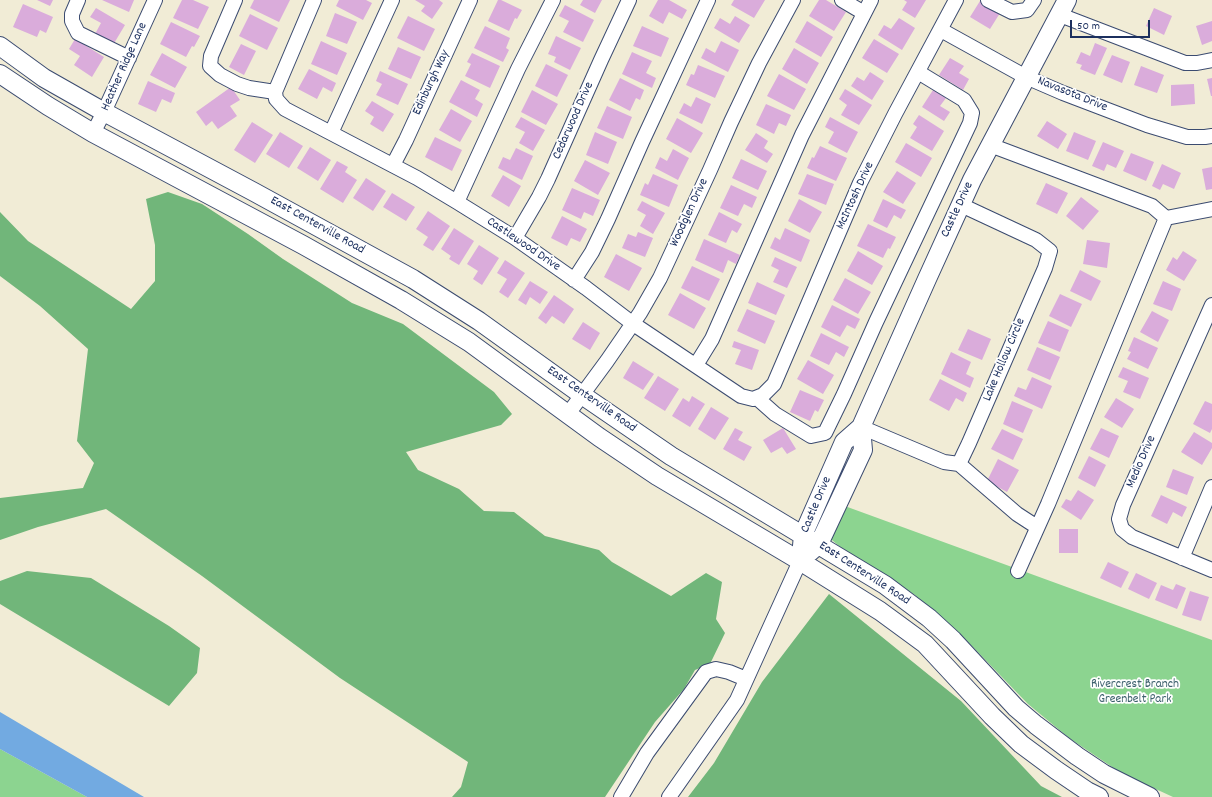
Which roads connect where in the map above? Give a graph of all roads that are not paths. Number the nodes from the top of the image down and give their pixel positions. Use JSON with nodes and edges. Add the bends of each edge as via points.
{"nodes":[{"id":1,"x":78,"y":0,"type":"edge"},
{"id":2,"x":155,"y":0,"type":"edge"},
{"id":3,"x":235,"y":0,"type":"edge"},
{"id":4,"x":314,"y":0,"type":"edge"},
{"id":5,"x":392,"y":0,"type":"edge"},
{"id":6,"x":470,"y":0,"type":"edge"},
{"id":7,"x":553,"y":0,"type":"edge"},
{"id":8,"x":630,"y":0,"type":"edge"},
{"id":9,"x":708,"y":0,"type":"edge"},
{"id":10,"x":793,"y":0,"type":"edge"},
{"id":11,"x":842,"y":0,"type":"edge"},
{"id":12,"x":871,"y":0,"type":"edge"},
{"id":13,"x":956,"y":0,"type":"edge"},
{"id":14,"x":988,"y":0,"type":"edge"},
{"id":15,"x":1034,"y":0,"type":"edge"},
{"id":16,"x":1063,"y":7,"type":"edge"},
{"id":17,"x":864,"y":13,"type":"junction"},
{"id":18,"x":941,"y":30,"type":"junction"},
{"id":19,"x":0,"y":46,"type":"edge"},
{"id":20,"x":129,"y":58,"type":"junction"},
{"id":21,"x":1212,"y":60,"type":"edge"},
{"id":22,"x":918,"y":72,"type":"junction"},
{"id":23,"x":0,"y":74,"type":"edge"},
{"id":24,"x":1026,"y":76,"type":"junction"},
{"id":25,"x":276,"y":96,"type":"junction"},
{"id":26,"x":104,"y":112,"type":"junction"},
{"id":27,"x":93,"y":132,"type":"junction"},
{"id":28,"x":331,"y":133,"type":"junction"},
{"id":29,"x":1212,"y":136,"type":"edge"},
{"id":30,"x":990,"y":145,"type":"junction"},
{"id":31,"x":393,"y":165,"type":"junction"},
{"id":32,"x":457,"y":202,"type":"junction"},
{"id":33,"x":961,"y":205,"type":"junction"},
{"id":34,"x":1212,"y":209,"type":"edge"},
{"id":35,"x":1166,"y":218,"type":"junction"},
{"id":36,"x":515,"y":238,"type":"junction"},
{"id":37,"x":574,"y":280,"type":"junction"},
{"id":38,"x":1212,"y":305,"type":"edge"},
{"id":39,"x":632,"y":323,"type":"junction"},
{"id":40,"x":696,"y":365,"type":"junction"},
{"id":41,"x":582,"y":395,"type":"junction"},
{"id":42,"x":760,"y":396,"type":"junction"},
{"id":43,"x":568,"y":414,"type":"junction"},
{"id":44,"x":861,"y":426,"type":"junction"},
{"id":45,"x":959,"y":464,"type":"junction"},
{"id":46,"x":1212,"y":487,"type":"edge"},
{"id":47,"x":1037,"y":527,"type":"junction"},
{"id":48,"x":803,"y":535,"type":"junction"},
{"id":49,"x":819,"y":544,"type":"junction"},
{"id":50,"x":1182,"y":558,"type":"junction"},
{"id":51,"x":800,"y":561,"type":"junction"},
{"id":52,"x":1212,"y":570,"type":"edge"},
{"id":53,"x":1018,"y":571,"type":"dead end"},
{"id":54,"x":746,"y":679,"type":"junction"},
{"id":55,"x":621,"y":797,"type":"edge"},
{"id":56,"x":669,"y":797,"type":"edge"},
{"id":57,"x":1099,"y":797,"type":"edge"},
{"id":58,"x":1150,"y":797,"type":"edge"}],
"edges":[{"from":1,"to":20,"type":"street","via":[[72,14],[72,21],[78,34]]},
{"from":2,"to":20,"type":"street","name":"Heather Ridge Lane"},
{"from":3,"to":25,"type":"street","via":[[211,56],[210,66],[237,84]]},
{"from":4,"to":25,"type":"street"},
{"from":5,"to":28,"type":"street"},
{"from":6,"to":31,"type":"street","name":"Edinburgh Way"},
{"from":7,"to":32,"type":"street"},
{"from":8,"to":36,"type":"street","name":"Cedarwood Drive","via":[[548,179]]},
{"from":9,"to":37,"type":"street","via":[[608,219],[592,252]]},
{"from":10,"to":39,"type":"street","name":"Woodglen Drive","via":[[730,122],[660,278]]},
{"from":11,"to":17,"type":"street"},
{"from":12,"to":17,"type":"street"},
{"from":13,"to":18,"type":"street","name":"McIntosh Drive"},
{"from":14,"to":15,"type":"street","via":[[1012,12],[1027,10]]},
{"from":16,"to":21,"type":"street","via":[[1185,62]]},
{"from":16,"to":24,"type":"main road","name":"Castle Drive"},
{"from":17,"to":40,"type":"street","via":[[802,134],[712,339]]},
{"from":18,"to":22,"type":"street","name":"McIntosh Drive"},
{"from":18,"to":24,"type":"street","name":"Navasota Drive"},
{"from":19,"to":26,"type":"main road","name":"East Centerville Road","via":[[44,78]]},
{"from":20,"to":26,"type":"street","name":"Heather Ridge Lane"},
{"from":22,"to":42,"type":"street","name":"McIntosh Drive","via":[[860,183],[774,384]]},
{"from":22,"to":42,"type":"street","via":[[964,100],[972,113],[970,123],[841,401],[825,433],[811,436],[775,414]]},
{"from":23,"to":27,"type":"main road","name":"East Centerville Road","via":[[41,102]]},
{"from":24,"to":29,"type":"street","name":"Navasota Drive","via":[[1147,125],[1187,137]]},
{"from":24,"to":30,"type":"main road","name":"Castle Drive"},
{"from":25,"to":28,"type":"street","name":"Castlewood Drive","via":[[285,109]]},
{"from":26,"to":27,"type":"street","name":"Heather Ridge Lane"},
{"from":26,"to":41,"type":"main road","name":"East Centerville Road","via":[[413,279],[479,320]]},
{"from":27,"to":43,"type":"main road","name":"East Centerville Road","via":[[401,300],[469,342]]},
{"from":28,"to":31,"type":"street","name":"Castlewood Drive"},
{"from":30,"to":33,"type":"main road","name":"Castle Drive"},
{"from":30,"to":35,"type":"street","via":[[1152,206]]},
{"from":31,"to":32,"type":"street","name":"Castlewood Drive"},
{"from":32,"to":36,"type":"street","name":"Castlewood Drive"},
{"from":33,"to":44,"type":"main road","name":"Castle Drive"},
{"from":33,"to":45,"type":"street","name":"Lake Hollow Circle","via":[[1036,240],[1050,250],[1045,268]]},
{"from":34,"to":35,"type":"street"},
{"from":35,"to":47,"type":"street"},
{"from":36,"to":37,"type":"street","name":"Castlewood Drive"},
{"from":37,"to":39,"type":"street","name":"Castlewood Drive"},
{"from":38,"to":50,"type":"street","name":"Medio Drive","via":[[1119,519],[1122,529],[1132,537]]},
{"from":39,"to":40,"type":"street","name":"Castlewood Drive"},
{"from":39,"to":41,"type":"street","name":"Woodglen Drive"},
{"from":40,"to":42,"type":"street","name":"Castlewood Drive","via":[[741,396],[753,399]]},
{"from":41,"to":43,"type":"street","name":"Woodglen Drive"},
{"from":41,"to":48,"type":"main road","name":"East Centerville Road","via":[[671,456]]},
{"from":43,"to":51,"type":"main road","name":"East Centerville Road","via":[[657,476]]},
{"from":44,"to":45,"type":"street","via":[[944,462]]},
{"from":44,"to":48,"type":"main road","name":"Castle Drive","via":[[844,442]]},
{"from":44,"to":49,"type":"main road","name":"Castle Drive","via":[[863,450]]},
{"from":45,"to":47,"type":"street","via":[[1017,514]]},
{"from":46,"to":50,"type":"street"},
{"from":47,"to":53,"type":"street"},
{"from":48,"to":49,"type":"main road","name":"East Centerville Road"},
{"from":48,"to":51,"type":"main road","name":"Castle Drive"},
{"from":49,"to":51,"type":"main road","name":"Castle Drive"},
{"from":49,"to":58,"type":"main road","name":"East Centerville Road","via":[[885,585],[929,618],[1016,708],[1036,725],[1104,774]]},
{"from":50,"to":52,"type":"street","name":"Medio Drive"},
{"from":51,"to":54,"type":"street"},
{"from":51,"to":57,"type":"main road","name":"East Centerville Road","via":[[908,631],[939,658],[1021,744]]},
{"from":54,"to":55,"type":"street","via":[[716,669],[706,672],[648,753]]},
{"from":54,"to":56,"type":"street","via":[[737,700]]}]}
